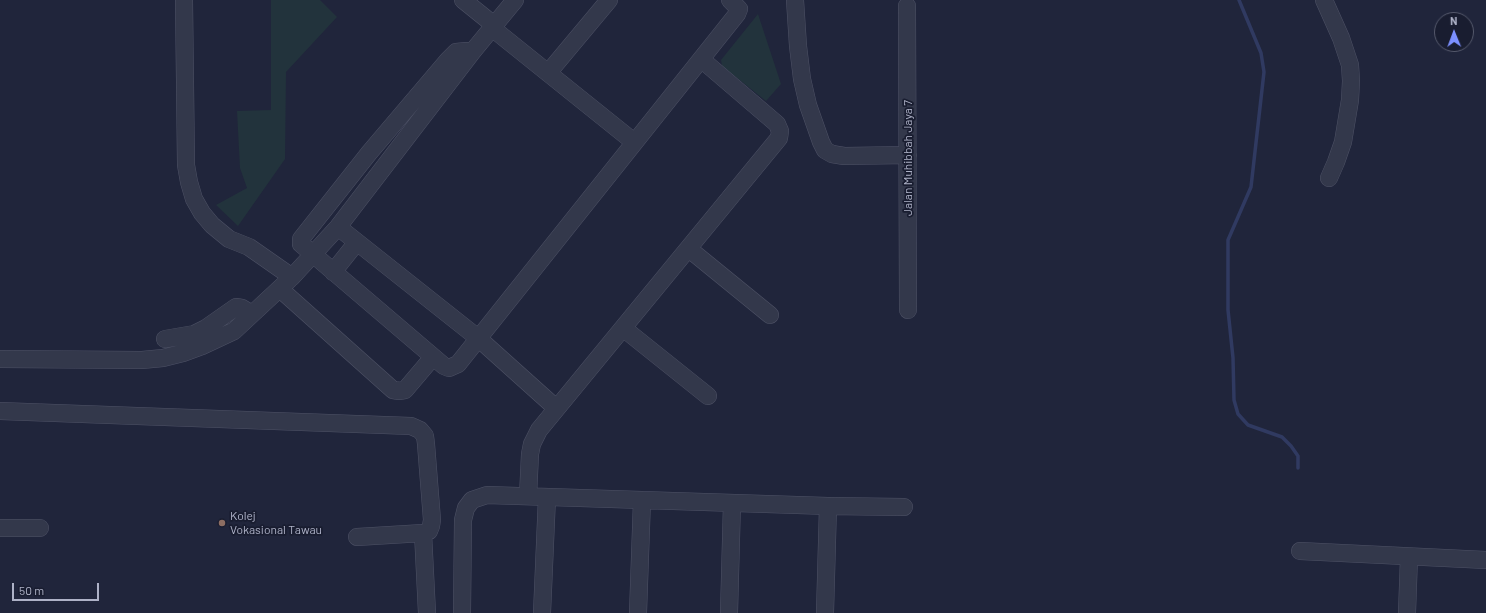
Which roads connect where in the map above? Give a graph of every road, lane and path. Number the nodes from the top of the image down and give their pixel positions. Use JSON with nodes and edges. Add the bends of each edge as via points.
{"nodes":[{"id":1,"x":184,"y":0,"type":"edge"},
{"id":2,"x":463,"y":0,"type":"edge"},
{"id":3,"x":515,"y":0,"type":"edge"},
{"id":4,"x":608,"y":0,"type":"edge"},
{"id":5,"x":730,"y":0,"type":"edge"},
{"id":6,"x":795,"y":0,"type":"edge"},
{"id":7,"x":1324,"y":0,"type":"edge"},
{"id":8,"x":907,"y":6,"type":"dead end"},
{"id":9,"x":493,"y":26,"type":"junction"},
{"id":10,"x":473,"y":51,"type":"junction"},
{"id":11,"x":701,"y":59,"type":"junction"},
{"id":12,"x":548,"y":73,"type":"junction"},
{"id":13,"x":634,"y":142,"type":"junction"},
{"id":14,"x":908,"y":155,"type":"junction"},
{"id":15,"x":1329,"y":178,"type":"dead end"},
{"id":16,"x":338,"y":227,"type":"junction"},
{"id":17,"x":357,"y":242,"type":"junction"},
{"id":18,"x":689,"y":249,"type":"junction"},
{"id":19,"x":313,"y":255,"type":"junction"},
{"id":20,"x":333,"y":272,"type":"junction"},
{"id":21,"x":292,"y":277,"type":"junction"},
{"id":22,"x":280,"y":289,"type":"junction"},
{"id":23,"x":908,"y":310,"type":"dead end"},
{"id":24,"x":252,"y":314,"type":"junction"},
{"id":25,"x":770,"y":315,"type":"dead end"},
{"id":26,"x":623,"y":328,"type":"junction"},
{"id":27,"x":478,"y":338,"type":"junction"},
{"id":28,"x":165,"y":339,"type":"dead end"},
{"id":29,"x":433,"y":357,"type":"junction"},
{"id":30,"x":0,"y":359,"type":"edge"},
{"id":31,"x":708,"y":396,"type":"dead end"},
{"id":32,"x":556,"y":408,"type":"junction"},
{"id":33,"x":0,"y":411,"type":"edge"},
{"id":34,"x":528,"y":496,"type":"junction"},
{"id":35,"x":547,"y":497,"type":"junction"},
{"id":36,"x":642,"y":500,"type":"junction"},
{"id":37,"x":732,"y":502,"type":"junction"},
{"id":38,"x":828,"y":506,"type":"junction"},
{"id":39,"x":904,"y":507,"type":"dead end"},
{"id":40,"x":0,"y":528,"type":"edge"},
{"id":41,"x":40,"y":528,"type":"dead end"},
{"id":42,"x":423,"y":532,"type":"junction"},
{"id":43,"x":357,"y":537,"type":"dead end"},
{"id":44,"x":1300,"y":551,"type":"dead end"},
{"id":45,"x":1409,"y":557,"type":"junction"},
{"id":46,"x":1486,"y":560,"type":"edge"},
{"id":47,"x":427,"y":613,"type":"edge"},
{"id":48,"x":462,"y":613,"type":"edge"},
{"id":49,"x":542,"y":613,"type":"edge"},
{"id":50,"x":638,"y":613,"type":"edge"},
{"id":51,"x":729,"y":613,"type":"edge"},
{"id":52,"x":824,"y":613,"type":"edge"},
{"id":53,"x":1407,"y":613,"type":"edge"}],
"edges":[{"from":1,"to":21,"type":"street","via":[[186,165],[194,199],[212,225]]},
{"from":2,"to":9,"type":"street"},
{"from":3,"to":9,"type":"street"},
{"from":4,"to":12,"type":"street"},
{"from":5,"to":11,"type":"street","via":[[739,9],[737,14]]},
{"from":6,"to":14,"type":"street","via":[[802,79],[808,105],[825,150],[844,156]]},
{"from":7,"to":15,"type":"street","via":[[1342,38],[1350,64],[1351,81],[1342,142]]},
{"from":8,"to":14,"type":"street","name":"Jalan Muhibbah Jaya 7"},
{"from":9,"to":10,"type":"street"},
{"from":9,"to":12,"type":"street"},
{"from":10,"to":16,"type":"street"},
{"from":10,"to":19,"type":"street","via":[[456,52],[448,60],[369,152],[304,234],[300,244]]},
{"from":11,"to":13,"type":"street"},
{"from":11,"to":18,"type":"street","via":[[777,124],[780,138]]},
{"from":12,"to":13,"type":"street"},
{"from":13,"to":27,"type":"street"},
{"from":14,"to":23,"type":"street","name":"Jalan Muhibbah Jaya 7"},
{"from":16,"to":17,"type":"street"},
{"from":16,"to":19,"type":"street"},
{"from":17,"to":20,"type":"street"},
{"from":17,"to":27,"type":"street"},
{"from":18,"to":25,"type":"street"},
{"from":18,"to":26,"type":"street"},
{"from":19,"to":20,"type":"street"},
{"from":19,"to":21,"type":"street"},
{"from":20,"to":29,"type":"street"},
{"from":21,"to":22,"type":"street"},
{"from":22,"to":24,"type":"street"},
{"from":22,"to":29,"type":"street","via":[[393,390],[405,390]]},
{"from":24,"to":28,"type":"street","via":[[236,307],[194,334]]},
{"from":24,"to":30,"type":"street","via":[[234,331],[195,348],[163,358]]},
{"from":26,"to":31,"type":"street"},
{"from":26,"to":32,"type":"street"},
{"from":27,"to":29,"type":"street","via":[[454,367],[444,366]]},
{"from":27,"to":32,"type":"street"},
{"from":32,"to":34,"type":"street","via":[[532,444]]},
{"from":33,"to":42,"type":"street","via":[[411,426],[425,436],[426,444],[432,526],[429,531]]},
{"from":34,"to":35,"type":"street"},
{"from":34,"to":48,"type":"street","via":[[487,495],[472,500],[466,508],[462,538]]},
{"from":35,"to":36,"type":"street"},
{"from":35,"to":49,"type":"street"},
{"from":36,"to":37,"type":"street"},
{"from":36,"to":50,"type":"street"},
{"from":37,"to":38,"type":"street"},
{"from":37,"to":51,"type":"street"},
{"from":38,"to":39,"type":"street"},
{"from":38,"to":52,"type":"street"},
{"from":40,"to":41,"type":"street"},
{"from":42,"to":43,"type":"street"},
{"from":42,"to":47,"type":"street"},
{"from":44,"to":45,"type":"street"},
{"from":45,"to":46,"type":"street"},
{"from":45,"to":53,"type":"street"}]}
